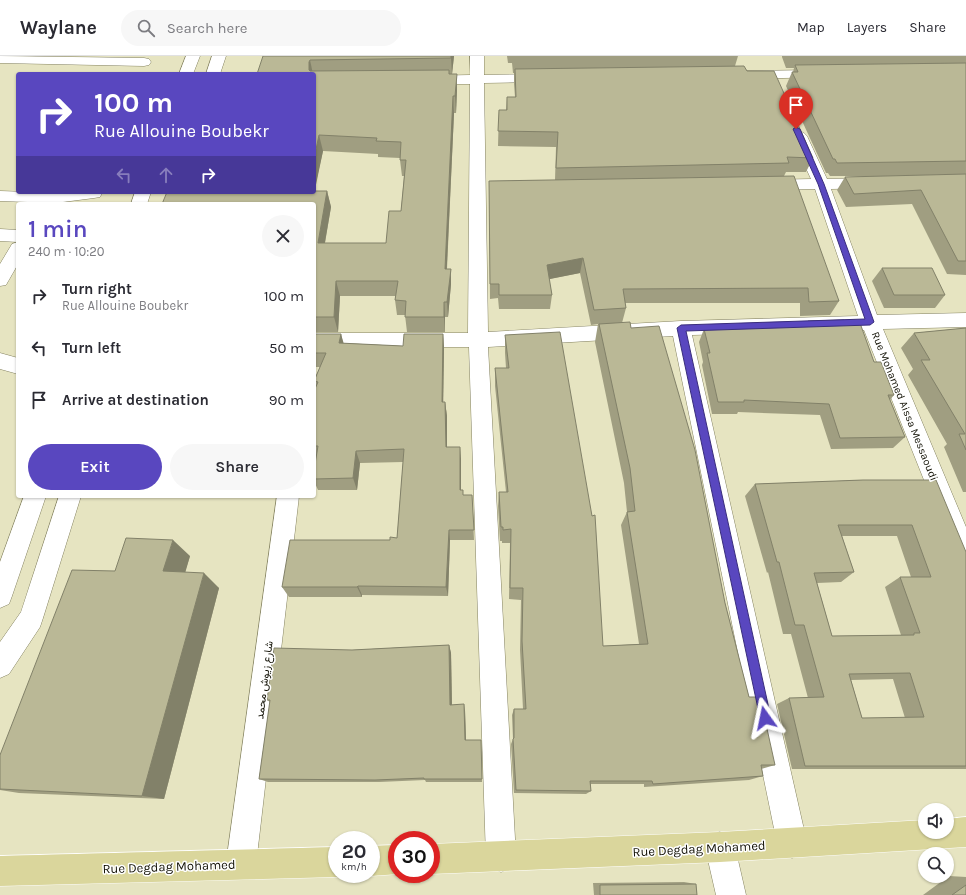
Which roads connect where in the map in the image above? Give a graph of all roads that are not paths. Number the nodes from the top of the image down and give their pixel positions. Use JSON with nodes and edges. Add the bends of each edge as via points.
{"nodes":[{"id":1,"x":193,"y":56,"type":"edge"},
{"id":2,"x":219,"y":56,"type":"edge"},
{"id":3,"x":477,"y":56,"type":"edge"},
{"id":4,"x":764,"y":56,"type":"edge"},
{"id":5,"x":0,"y":59,"type":"edge"},
{"id":6,"x":144,"y":62,"type":"dead end"},
{"id":7,"x":187,"y":72,"type":"edge"},
{"id":8,"x":214,"y":72,"type":"edge"},
{"id":9,"x":835,"y":73,"type":"edge"},
{"id":10,"x":772,"y":74,"type":"junction"},
{"id":11,"x":732,"y":75,"type":"edge"},
{"id":12,"x":557,"y":78,"type":"edge"},
{"id":13,"x":415,"y":80,"type":"edge"},
{"id":14,"x":477,"y":80,"type":"junction"},
{"id":15,"x":781,"y":95,"type":"edge"},
{"id":16,"x":793,"y":122,"type":"edge"},
{"id":17,"x":890,"y":182,"type":"edge"},
{"id":18,"x":821,"y":184,"type":"junction"},
{"id":19,"x":749,"y":185,"type":"edge"},
{"id":20,"x":86,"y":194,"type":"edge"},
{"id":21,"x":0,"y":196,"type":"edge"},
{"id":22,"x":0,"y":235,"type":"edge"},
{"id":23,"x":16,"y":236,"type":"edge"},
{"id":24,"x":16,"y":252,"type":"edge"},
{"id":25,"x":0,"y":280,"type":"edge"},
{"id":26,"x":966,"y":320,"type":"edge"},
{"id":27,"x":870,"y":322,"type":"junction"},
{"id":28,"x":681,"y":328,"type":"junction"},
{"id":29,"x":316,"y":340,"type":"edge"},
{"id":30,"x":478,"y":340,"type":"junction"},
{"id":31,"x":0,"y":361,"type":"edge"},
{"id":32,"x":16,"y":365,"type":"edge"},
{"id":33,"x":0,"y":375,"type":"edge"},
{"id":34,"x":16,"y":376,"type":"edge"},
{"id":35,"x":33,"y":498,"type":"edge"},
{"id":36,"x":69,"y":498,"type":"edge"},
{"id":37,"x":288,"y":498,"type":"edge"},
{"id":38,"x":966,"y":555,"type":"edge"},
{"id":39,"x":0,"y":596,"type":"edge"},
{"id":40,"x":0,"y":665,"type":"edge"},
{"id":41,"x":966,"y":832,"type":"edge"},
{"id":42,"x":792,"y":843,"type":"junction"},
{"id":43,"x":720,"y":847,"type":"junction"},
{"id":44,"x":500,"y":857,"type":"junction"},
{"id":45,"x":440,"y":859,"type":"edge"},
{"id":46,"x":328,"y":862,"type":"edge"},
{"id":47,"x":241,"y":864,"type":"junction"},
{"id":48,"x":0,"y":871,"type":"edge"},
{"id":49,"x":731,"y":895,"type":"edge"}],
"edges":[{"from":1,"to":7,"type":"street"},
{"from":2,"to":8,"type":"street"},
{"from":3,"to":14,"type":"street"},
{"from":4,"to":10,"type":"street"},
{"from":5,"to":6,"type":"street"},
{"from":9,"to":10,"type":"street"},
{"from":10,"to":11,"type":"street"},
{"from":10,"to":15,"type":"street"},
{"from":12,"to":14,"type":"street"},
{"from":13,"to":14,"type":"street"},
{"from":14,"to":30,"type":"street","via":[[486,190]]},
{"from":16,"to":18,"type":"street","name":"Rue Mohamed Aissa Messaoudi"},
{"from":17,"to":18,"type":"street"},
{"from":18,"to":19,"type":"street"},
{"from":18,"to":27,"type":"street","name":"Rue Mohamed Aissa Messaoudi"},
{"from":20,"to":21,"type":"street","via":[[55,198]]},
{"from":22,"to":23,"type":"street"},
{"from":24,"to":25,"type":"street"},
{"from":26,"to":27,"type":"street"},
{"from":27,"to":28,"type":"street"},
{"from":27,"to":38,"type":"street","name":"Rue Mohamed Aissa Messaoudi"},
{"from":28,"to":30,"type":"street"},
{"from":28,"to":42,"type":"street"},
{"from":29,"to":30,"type":"street"},
{"from":30,"to":44,"type":"street"},
{"from":31,"to":32,"type":"street"},
{"from":33,"to":34,"type":"street"},
{"from":35,"to":39,"type":"street"},
{"from":36,"to":40,"type":"street","via":[[31,618]]},
{"from":37,"to":47,"type":"street","name":"شارع زيوش محمد"},
{"from":41,"to":42,"type":"main road","name":"Rue Degdag Mohamed"},
{"from":42,"to":43,"type":"main road","name":"Rue Degdag Mohamed"},
{"from":43,"to":44,"type":"main road","name":"Rue Degdag Mohamed"},
{"from":43,"to":49,"type":"street"},
{"from":44,"to":45,"type":"main road","name":"Rue Degdag Mohamed"},
{"from":46,"to":47,"type":"main road","name":"Rue Degdag Mohamed"},
{"from":47,"to":48,"type":"main road","name":"Rue Degdag Mohamed"}]}
